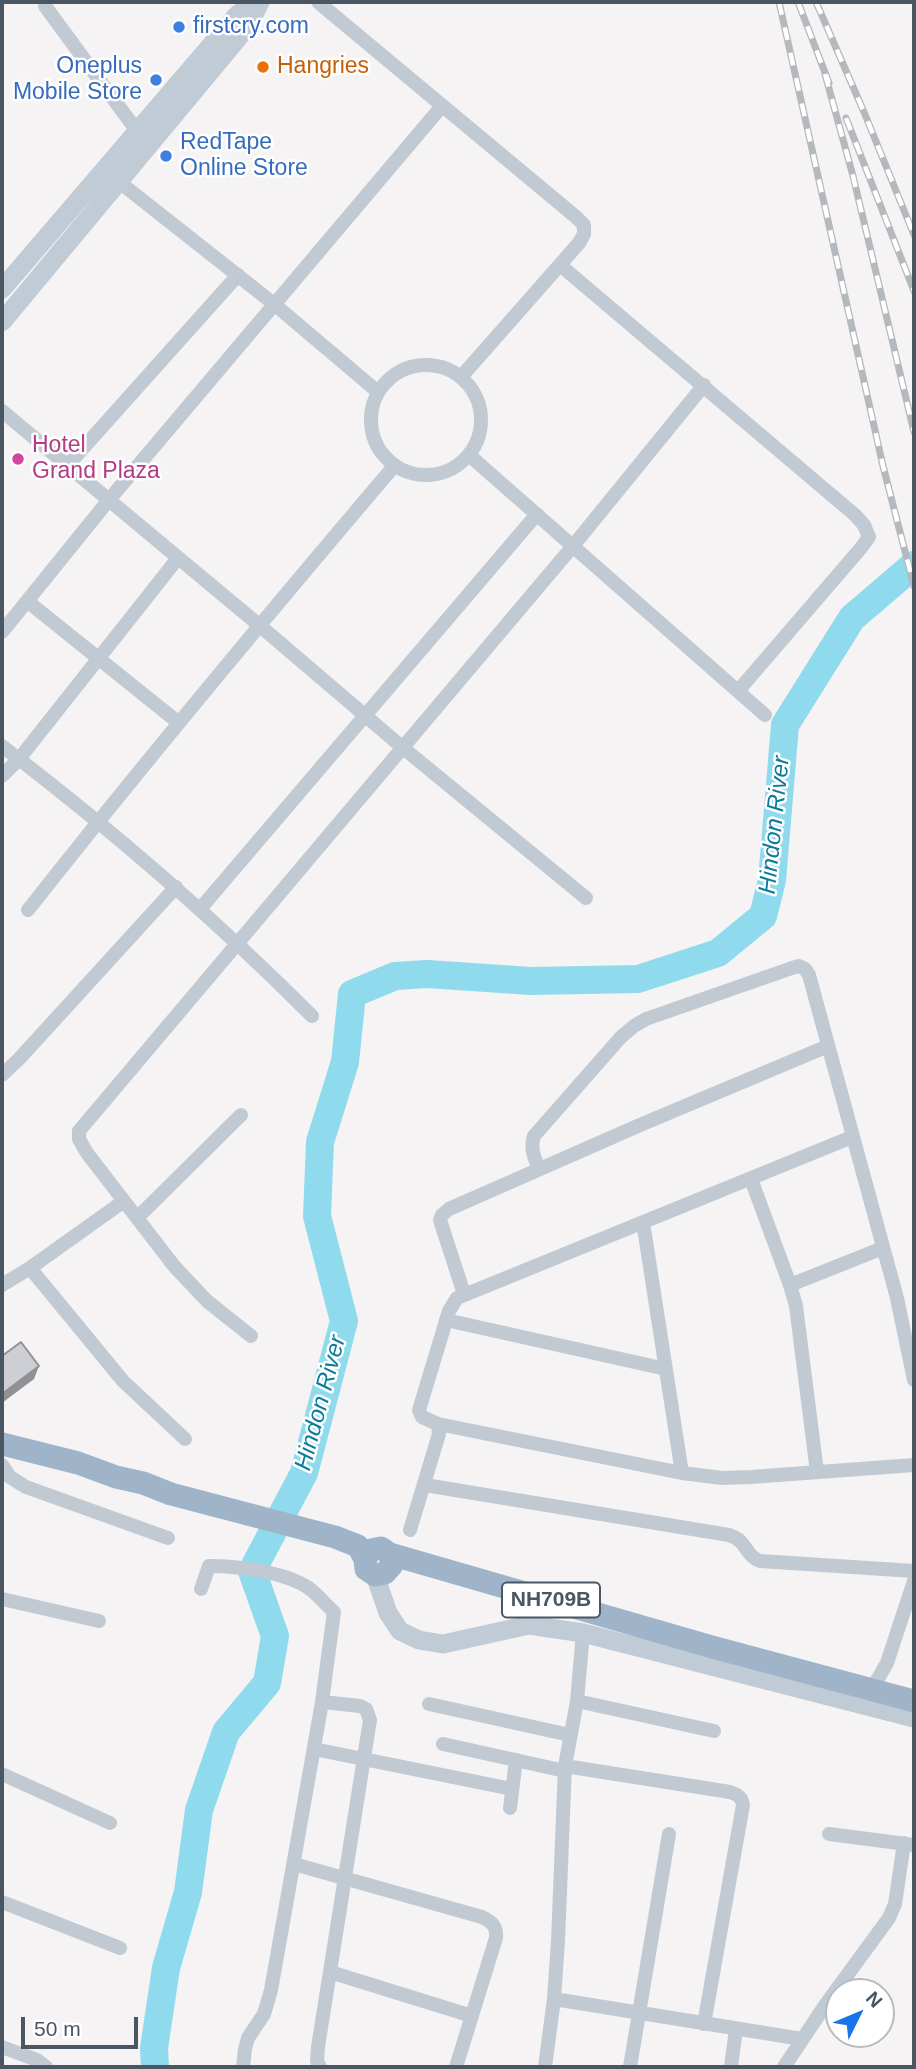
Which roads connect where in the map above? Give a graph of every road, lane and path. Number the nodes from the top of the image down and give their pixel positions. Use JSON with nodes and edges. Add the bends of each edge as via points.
{"nodes":[{"id":1,"x":254,"y":2,"type":"edge"},
{"id":2,"x":260,"y":2,"type":"edge"},
{"id":3,"x":318,"y":2,"type":"edge"},
{"id":4,"x":46,"y":3,"type":"edge"},
{"id":5,"x":442,"y":106,"type":"junction"},
{"id":6,"x":144,"y":137,"type":"junction"},
{"id":7,"x":118,"y":181,"type":"junction"},
{"id":8,"x":560,"y":265,"type":"junction"},
{"id":9,"x":238,"y":275,"type":"junction"},
{"id":10,"x":2,"y":289,"type":"edge"},
{"id":11,"x":274,"y":304,"type":"junction"},
{"id":12,"x":2,"y":322,"type":"edge"},
{"id":13,"x":461,"y":377,"type":"junction"},
{"id":14,"x":704,"y":385,"type":"junction"},
{"id":15,"x":378,"y":392,"type":"junction"},
{"id":16,"x":2,"y":411,"type":"edge"},
{"id":17,"x":469,"y":455,"type":"junction"},
{"id":18,"x":395,"y":465,"type":"junction"},
{"id":19,"x":67,"y":466,"type":"junction"},
{"id":20,"x":108,"y":501,"type":"junction"},
{"id":21,"x":537,"y":514,"type":"junction"},
{"id":22,"x":573,"y":546,"type":"junction"},
{"id":23,"x":178,"y":558,"type":"junction"},
{"id":24,"x":27,"y":601,"type":"junction"},
{"id":25,"x":259,"y":625,"type":"junction"},
{"id":26,"x":2,"y":632,"type":"edge"},
{"id":27,"x":98,"y":659,"type":"junction"},
{"id":28,"x":738,"y":691,"type":"junction"},
{"id":29,"x":364,"y":715,"type":"junction"},
{"id":30,"x":765,"y":715,"type":"dead end"},
{"id":31,"x":178,"y":723,"type":"junction"},
{"id":32,"x":2,"y":746,"type":"edge"},
{"id":33,"x":402,"y":747,"type":"junction"},
{"id":34,"x":19,"y":759,"type":"junction"},
{"id":35,"x":2,"y":776,"type":"edge"},
{"id":36,"x":97,"y":823,"type":"junction"},
{"id":37,"x":176,"y":887,"type":"junction"},
{"id":38,"x":586,"y":898,"type":"dead end"},
{"id":39,"x":200,"y":909,"type":"junction"},
{"id":40,"x":28,"y":910,"type":"dead end"},
{"id":41,"x":238,"y":942,"type":"junction"},
{"id":42,"x":312,"y":1016,"type":"dead end"},
{"id":43,"x":828,"y":1046,"type":"junction"},
{"id":44,"x":2,"y":1075,"type":"edge"},
{"id":45,"x":240,"y":1115,"type":"dead end"},
{"id":46,"x":852,"y":1137,"type":"junction"},
{"id":47,"x":539,"y":1169,"type":"junction"},
{"id":48,"x":751,"y":1179,"type":"junction"},
{"id":49,"x":124,"y":1200,"type":"junction"},
{"id":50,"x":137,"y":1218,"type":"junction"},
{"id":51,"x":643,"y":1222,"type":"junction"},
{"id":52,"x":883,"y":1248,"type":"junction"},
{"id":53,"x":30,"y":1268,"type":"junction"},
{"id":54,"x":2,"y":1285,"type":"edge"},
{"id":55,"x":790,"y":1285,"type":"junction"},
{"id":56,"x":464,"y":1294,"type":"junction"},
{"id":57,"x":446,"y":1320,"type":"junction"},
{"id":58,"x":251,"y":1336,"type":"dead end"},
{"id":59,"x":666,"y":1369,"type":"junction"},
{"id":60,"x":914,"y":1380,"type":"edge"},
{"id":61,"x":438,"y":1424,"type":"junction"},
{"id":62,"x":185,"y":1439,"type":"dead end"},
{"id":63,"x":2,"y":1444,"type":"edge"},
{"id":64,"x":2,"y":1462,"type":"edge"},
{"id":65,"x":914,"y":1465,"type":"edge"},
{"id":66,"x":817,"y":1472,"type":"junction"},
{"id":67,"x":682,"y":1473,"type":"junction"},
{"id":68,"x":117,"y":1477,"type":"junction"},
{"id":69,"x":425,"y":1485,"type":"junction"},
{"id":70,"x":410,"y":1530,"type":"dead end"},
{"id":71,"x":168,"y":1538,"type":"dead end"},
{"id":72,"x":370,"y":1567,"type":"junction"},
{"id":73,"x":914,"y":1571,"type":"edge"},
{"id":74,"x":914,"y":1581,"type":"edge"},
{"id":75,"x":201,"y":1589,"type":"dead end"},
{"id":76,"x":2,"y":1599,"type":"edge"},
{"id":77,"x":99,"y":1621,"type":"dead end"},
{"id":78,"x":583,"y":1633,"type":"junction"},
{"id":79,"x":577,"y":1701,"type":"junction"},
{"id":80,"x":914,"y":1701,"type":"edge"},
{"id":81,"x":322,"y":1702,"type":"junction"},
{"id":82,"x":429,"y":1704,"type":"dead end"},
{"id":83,"x":863,"y":1704,"type":"junction"},
{"id":84,"x":914,"y":1717,"type":"edge"},
{"id":85,"x":714,"y":1731,"type":"dead end"},
{"id":86,"x":570,"y":1735,"type":"junction"},
{"id":87,"x":443,"y":1744,"type":"dead end"},
{"id":88,"x":314,"y":1749,"type":"junction"},
{"id":89,"x":364,"y":1759,"type":"junction"},
{"id":90,"x":516,"y":1760,"type":"junction"},
{"id":91,"x":565,"y":1768,"type":"junction"},
{"id":92,"x":2,"y":1774,"type":"edge"},
{"id":93,"x":512,"y":1790,"type":"junction"},
{"id":94,"x":510,"y":1808,"type":"dead end"},
{"id":95,"x":110,"y":1823,"type":"dead end"},
{"id":96,"x":669,"y":1834,"type":"dead end"},
{"id":97,"x":829,"y":1834,"type":"dead end"},
{"id":98,"x":909,"y":1844,"type":"edge"},
{"id":99,"x":294,"y":1864,"type":"junction"},
{"id":100,"x":345,"y":1877,"type":"junction"},
{"id":101,"x":2,"y":1902,"type":"edge"},
{"id":102,"x":120,"y":1948,"type":"dead end"},
{"id":103,"x":330,"y":1972,"type":"junction"},
{"id":104,"x":554,"y":1999,"type":"junction"},
{"id":105,"x":638,"y":2012,"type":"junction"},
{"id":106,"x":472,"y":2017,"type":"junction"},
{"id":107,"x":704,"y":2024,"type":"junction"},
{"id":108,"x":736,"y":2029,"type":"junction"},
{"id":109,"x":802,"y":2039,"type":"junction"},
{"id":110,"x":2,"y":2047,"type":"edge"},
{"id":111,"x":46,"y":2067,"type":"edge"},
{"id":112,"x":243,"y":2067,"type":"edge"},
{"id":113,"x":320,"y":2067,"type":"edge"},
{"id":114,"x":456,"y":2067,"type":"edge"},
{"id":115,"x":545,"y":2067,"type":"edge"},
{"id":116,"x":630,"y":2067,"type":"edge"},
{"id":117,"x":731,"y":2067,"type":"edge"},
{"id":118,"x":785,"y":2067,"type":"edge"}],
"edges":[{"from":1,"to":6,"type":"main road","via":[[237,15]]},
{"from":2,"to":6,"type":"main road","via":[[249,25]]},
{"from":3,"to":5,"type":"street"},
{"from":4,"to":6,"type":"street"},
{"from":5,"to":8,"type":"street","via":[[584,225],[579,243]]},
{"from":5,"to":11,"type":"street"},
{"from":6,"to":7,"type":"main road"},
{"from":6,"to":10,"type":"main road"},
{"from":7,"to":9,"type":"street"},
{"from":7,"to":12,"type":"main road"},
{"from":8,"to":13,"type":"street"},
{"from":8,"to":14,"type":"street"},
{"from":9,"to":11,"type":"street"},
{"from":9,"to":19,"type":"street"},
{"from":11,"to":15,"type":"street"},
{"from":11,"to":20,"type":"street"},
{"from":13,"to":15,"type":"street","via":[[444,368],[407,368]]},
{"from":13,"to":17,"type":"street","via":[[479,406],[481,423]]},
{"from":14,"to":22,"type":"street"},
{"from":14,"to":28,"type":"street","via":[[855,514],[869,537]]},
{"from":15,"to":18,"type":"street","via":[[371,424],[383,454]]},
{"from":16,"to":19,"type":"street"},
{"from":17,"to":18,"type":"street","via":[[457,466],[434,474]]},
{"from":17,"to":21,"type":"street"},
{"from":18,"to":25,"type":"street"},
{"from":19,"to":20,"type":"street"},
{"from":20,"to":23,"type":"street"},
{"from":20,"to":24,"type":"street"},
{"from":21,"to":22,"type":"street"},
{"from":21,"to":29,"type":"street"},
{"from":22,"to":28,"type":"street"},
{"from":22,"to":33,"type":"street"},
{"from":23,"to":25,"type":"street"},
{"from":23,"to":27,"type":"street"},
{"from":24,"to":26,"type":"street"},
{"from":24,"to":27,"type":"street"},
{"from":25,"to":29,"type":"street"},
{"from":25,"to":31,"type":"street"},
{"from":27,"to":31,"type":"street"},
{"from":27,"to":34,"type":"street"},
{"from":28,"to":30,"type":"street"},
{"from":29,"to":33,"type":"street"},
{"from":29,"to":39,"type":"street"},
{"from":31,"to":36,"type":"street"},
{"from":32,"to":34,"type":"street"},
{"from":33,"to":38,"type":"street"},
{"from":33,"to":41,"type":"street"},
{"from":34,"to":35,"type":"street"},
{"from":34,"to":36,"type":"street"},
{"from":36,"to":37,"type":"street"},
{"from":36,"to":40,"type":"street"},
{"from":37,"to":39,"type":"street"},
{"from":37,"to":44,"type":"street"},
{"from":39,"to":41,"type":"street"},
{"from":41,"to":42,"type":"street"},
{"from":41,"to":49,"type":"street","via":[[79,1131],[87,1153]]},
{"from":43,"to":46,"type":"street"},
{"from":43,"to":47,"type":"street"},
{"from":43,"to":47,"type":"street","via":[[808,975],[799,966],[646,1019],[621,1037],[534,1136],[532,1152]]},
{"from":45,"to":50,"type":"street"},
{"from":46,"to":48,"type":"street"},
{"from":46,"to":52,"type":"street"},
{"from":47,"to":56,"type":"street","via":[[442,1214],[440,1220]]},
{"from":48,"to":51,"type":"street"},
{"from":48,"to":55,"type":"street"},
{"from":49,"to":50,"type":"street"},
{"from":49,"to":53,"type":"street"},
{"from":50,"to":58,"type":"street","via":[[207,1301]]},
{"from":51,"to":56,"type":"street"},
{"from":51,"to":59,"type":"street"},
{"from":52,"to":55,"type":"street"},
{"from":52,"to":60,"type":"street"},
{"from":53,"to":54,"type":"street"},
{"from":53,"to":62,"type":"street","via":[[124,1381]]},
{"from":55,"to":66,"type":"street"},
{"from":56,"to":57,"type":"street","via":[[452,1304]]},
{"from":57,"to":59,"type":"street"},
{"from":57,"to":61,"type":"street","via":[[419,1410],[422,1417]]},
{"from":59,"to":67,"type":"street"},
{"from":61,"to":67,"type":"street"},
{"from":61,"to":69,"type":"street"},
{"from":63,"to":68,"type":"highway"},
{"from":64,"to":68,"type":"highway"},
{"from":64,"to":71,"type":"street","via":[[10,1477],[26,1487]]},
{"from":65,"to":66,"type":"street"},
{"from":66,"to":67,"type":"street","via":[[722,1478]]},
{"from":68,"to":72,"type":"highway","via":[[335,1537],[358,1546]]},
{"from":69,"to":70,"type":"street"},
{"from":69,"to":73,"type":"street","via":[[729,1535],[760,1560]]},
{"from":72,"to":78,"type":"main road","via":[[400,1631],[419,1640],[443,1644],[529,1625]]},
{"from":72,"to":80,"type":"highway","number":"NH709B","via":[[367,1554],[381,1548],[712,1647]]},
{"from":74,"to":83,"type":"street","via":[[887,1663]]},
{"from":75,"to":81,"type":"street","via":[[209,1566],[236,1566],[309,1588],[334,1612]]},
{"from":76,"to":77,"type":"street"},
{"from":78,"to":79,"type":"street"},
{"from":78,"to":83,"type":"main road"},
{"from":79,"to":85,"type":"street"},
{"from":79,"to":86,"type":"street"},
{"from":81,"to":88,"type":"street"},
{"from":81,"to":89,"type":"street","via":[[366,1709],[370,1720]]},
{"from":82,"to":86,"type":"street"},
{"from":83,"to":84,"type":"main road"},
{"from":86,"to":91,"type":"street"},
{"from":87,"to":90,"type":"street"},
{"from":88,"to":89,"type":"street"},
{"from":88,"to":99,"type":"street"},
{"from":89,"to":93,"type":"street"},
{"from":89,"to":100,"type":"street"},
{"from":90,"to":91,"type":"street"},
{"from":90,"to":93,"type":"street"},
{"from":91,"to":104,"type":"street"},
{"from":91,"to":107,"type":"street","via":[[730,1792],[742,1800]]},
{"from":92,"to":95,"type":"street"},
{"from":93,"to":94,"type":"street"},
{"from":96,"to":105,"type":"street"},
{"from":97,"to":98,"type":"street"},
{"from":98,"to":109,"type":"street","via":[[889,1918]]},
{"from":99,"to":100,"type":"street"},
{"from":99,"to":112,"type":"street","via":[[269,1997],[248,2038]]},
{"from":100,"to":103,"type":"street"},
{"from":100,"to":106,"type":"street","via":[[492,1922],[496,1938]]},
{"from":101,"to":102,"type":"street"},
{"from":103,"to":106,"type":"street"},
{"from":103,"to":113,"type":"street","via":[[318,2047]]},
{"from":104,"to":105,"type":"street"},
{"from":104,"to":115,"type":"street"},
{"from":105,"to":107,"type":"street"},
{"from":105,"to":116,"type":"street"},
{"from":106,"to":114,"type":"street"},
{"from":107,"to":108,"type":"street"},
{"from":108,"to":109,"type":"street"},
{"from":108,"to":117,"type":"street"},
{"from":109,"to":118,"type":"street"},
{"from":110,"to":111,"type":"street"}]}
